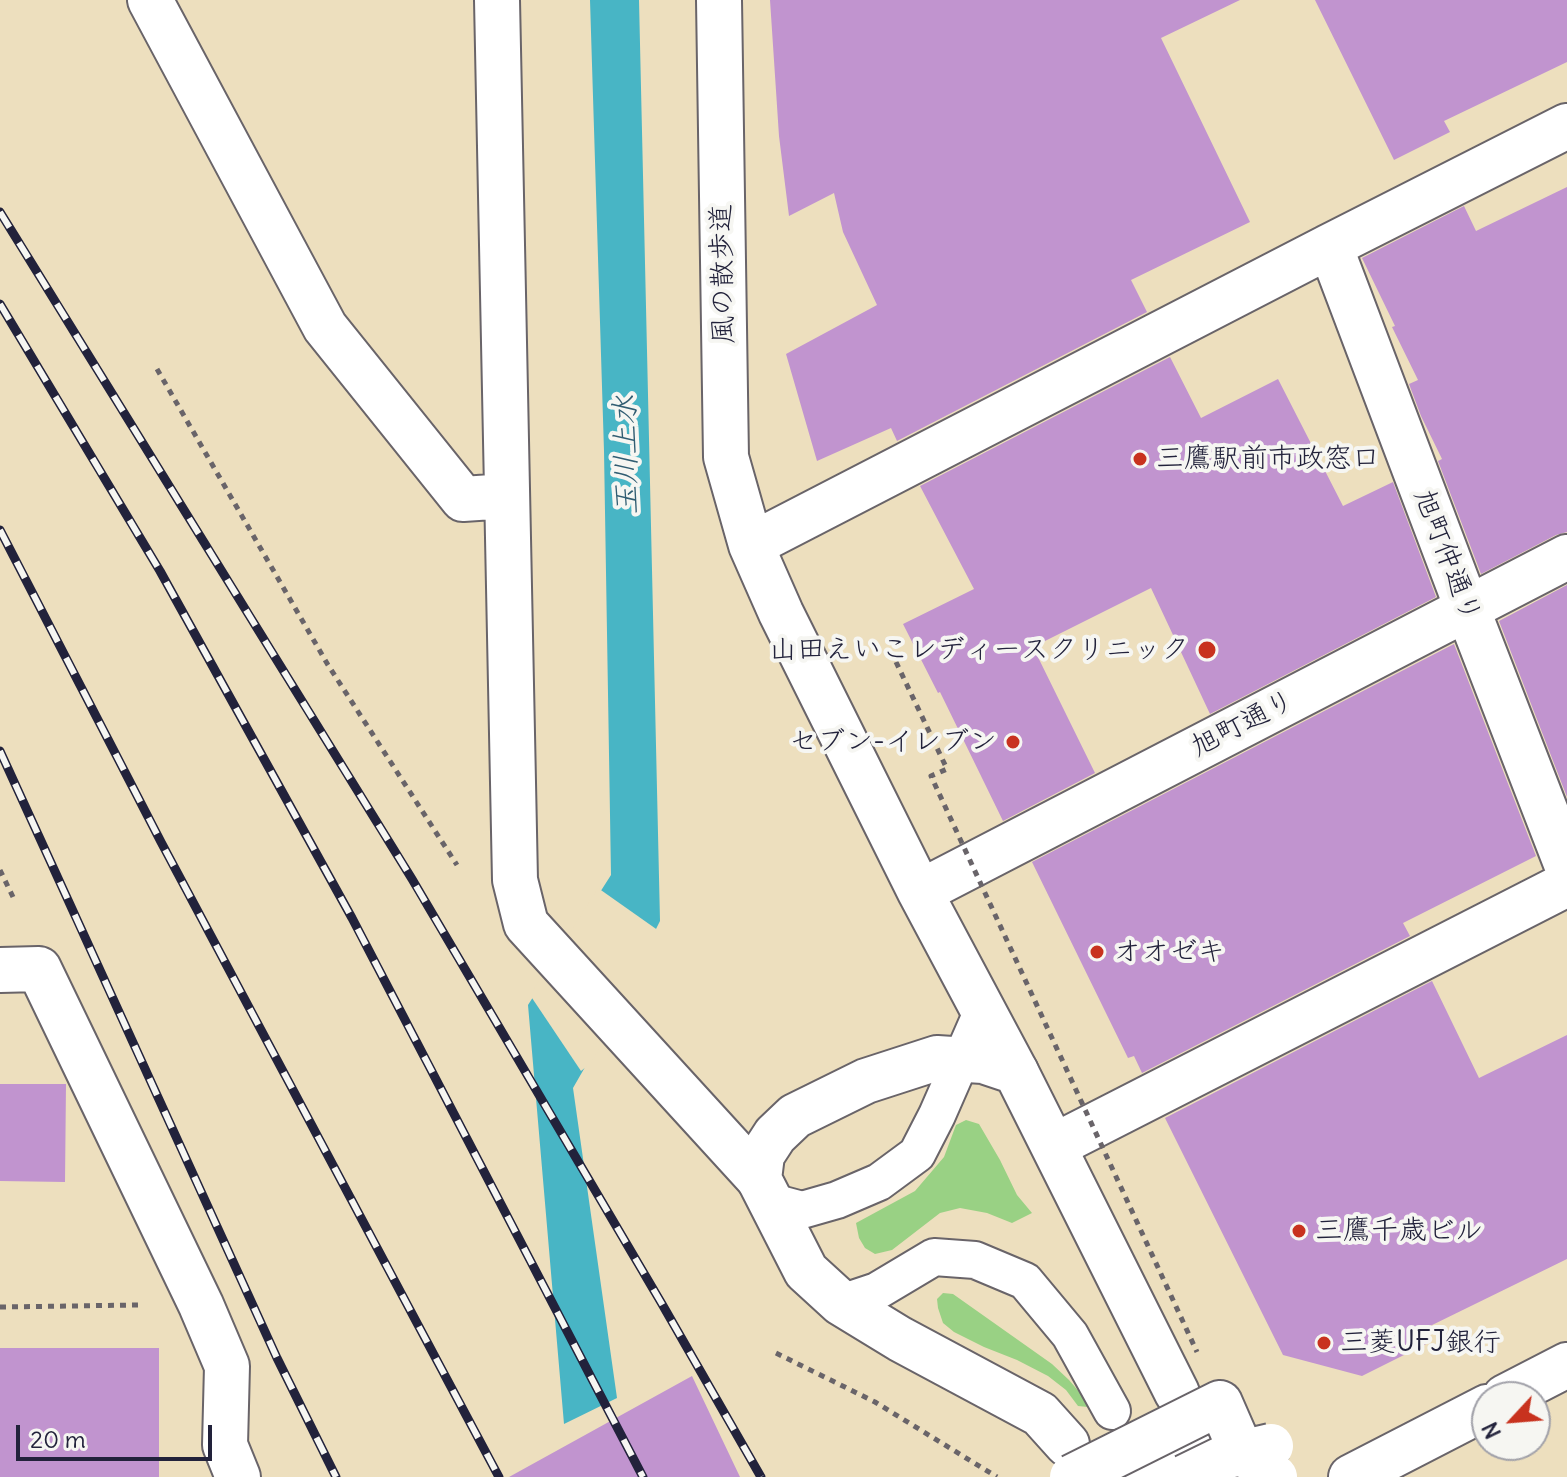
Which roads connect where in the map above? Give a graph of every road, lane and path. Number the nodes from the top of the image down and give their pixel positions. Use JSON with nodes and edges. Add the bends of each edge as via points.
{"nodes":[{"id":1,"x":150,"y":0,"type":"edge"},
{"id":2,"x":497,"y":0,"type":"edge"},
{"id":3,"x":719,"y":0,"type":"edge"},
{"id":4,"x":1567,"y":126,"type":"edge"},
{"id":5,"x":1330,"y":246,"type":"junction"},
{"id":6,"x":157,"y":369,"type":"dead end"},
{"id":7,"x":507,"y":496,"type":"junction"},
{"id":8,"x":751,"y":545,"type":"junction"},
{"id":9,"x":1567,"y":557,"type":"edge"},
{"id":10,"x":1467,"y":608,"type":"junction"},
{"id":11,"x":896,"y":662,"type":"dead end"},
{"id":12,"x":1567,"y":866,"type":"edge"},
{"id":13,"x":0,"y":870,"type":"edge"},
{"id":14,"x":463,"y":874,"type":"dead end"},
{"id":15,"x":1567,"y":884,"type":"edge"},
{"id":16,"x":920,"y":892,"type":"junction"},
{"id":17,"x":13,"y":897,"type":"dead end"},
{"id":18,"x":0,"y":970,"type":"edge"},
{"id":19,"x":983,"y":1010,"type":"junction"},
{"id":20,"x":960,"y":1060,"type":"junction"},
{"id":21,"x":1016,"y":1072,"type":"junction"},
{"id":22,"x":1054,"y":1146,"type":"junction"},
{"id":23,"x":765,"y":1190,"type":"junction"},
{"id":24,"x":841,"y":1303,"type":"junction"},
{"id":25,"x":201,"y":1305,"type":"junction"},
{"id":26,"x":0,"y":1307,"type":"edge"},
{"id":27,"x":776,"y":1353,"type":"dead end"},
{"id":28,"x":1567,"y":1365,"type":"edge"},
{"id":29,"x":1536,"y":1381,"type":"edge"},
{"id":30,"x":1177,"y":1393,"type":"dead end"},
{"id":31,"x":1112,"y":1411,"type":"dead end"},
{"id":32,"x":1471,"y":1415,"type":"edge"},
{"id":33,"x":1247,"y":1438,"type":"edge"},
{"id":34,"x":1070,"y":1460,"type":"edge"},
{"id":35,"x":238,"y":1477,"type":"edge"},
{"id":36,"x":997,"y":1477,"type":"edge"},
{"id":37,"x":1139,"y":1477,"type":"edge"},
{"id":38,"x":1185,"y":1477,"type":"edge"},
{"id":39,"x":1351,"y":1477,"type":"edge"}],
"edges":[{"from":1,"to":7,"type":"street","via":[[325,327],[463,499]]},
{"from":2,"to":7,"type":"street"},
{"from":3,"to":8,"type":"street","name":"風の散歩道","via":[[726,457]]},
{"from":4,"to":5,"type":"street"},
{"from":5,"to":8,"type":"street"},
{"from":5,"to":10,"type":"street","name":"旭町仲通り"},
{"from":6,"to":14,"type":"path","via":[[328,665]]},
{"from":7,"to":23,"type":"street","via":[[515,880],[526,924]]},
{"from":8,"to":16,"type":"street","name":"風の散歩道"},
{"from":9,"to":10,"type":"street","name":"旭町通り"},
{"from":10,"to":12,"type":"street","name":"旭町仲通り"},
{"from":10,"to":16,"type":"street","name":"旭町通り"},
{"from":11,"to":33,"type":"path","bridge":true,"via":[[947,769],[931,776]]},
{"from":13,"to":17,"type":"path"},
{"from":15,"to":22,"type":"street"},
{"from":16,"to":19,"type":"street","name":"風の散歩道"},
{"from":18,"to":25,"type":"street","via":[[39,969]]},
{"from":19,"to":20,"type":"lane"},
{"from":19,"to":21,"type":"street","name":"風の散歩道"},
{"from":20,"to":21,"type":"street"},
{"from":20,"to":23,"type":"street","via":[[937,1058],[866,1081],[795,1116],[762,1155]]},
{"from":20,"to":23,"type":"lane","via":[[917,1154],[879,1182],[802,1210]]},
{"from":21,"to":22,"type":"street","name":"風の散歩道"},
{"from":22,"to":30,"type":"street","name":"風の散歩道"},
{"from":23,"to":24,"type":"street","via":[[806,1271]]},
{"from":24,"to":31,"type":"lane","via":[[877,1291],[934,1257],[975,1260],[1025,1281],[1070,1335]]},
{"from":24,"to":34,"type":"street","via":[[1040,1414]]},
{"from":25,"to":26,"type":"path"},
{"from":25,"to":35,"type":"street","via":[[227,1366],[225,1445]]},
{"from":27,"to":36,"type":"path","via":[[871,1400]]},
{"from":28,"to":29,"type":"street"},
{"from":32,"to":39,"type":"street"},
{"from":33,"to":34,"type":"street","bridge":true},
{"from":33,"to":37,"type":"street"},
{"from":33,"to":38,"type":"street","bridge":true}]}
